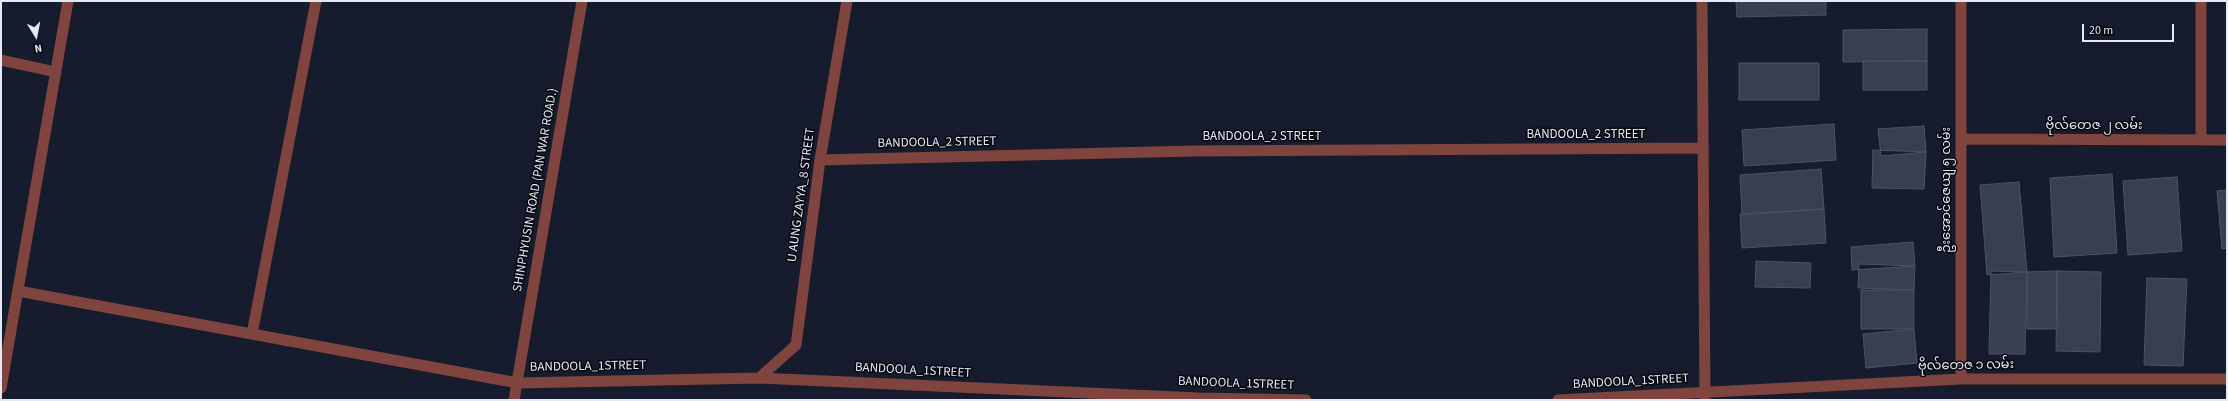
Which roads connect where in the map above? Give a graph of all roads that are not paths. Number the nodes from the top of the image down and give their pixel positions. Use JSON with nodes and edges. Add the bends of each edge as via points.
{"nodes":[{"id":1,"x":68,"y":1,"type":"edge"},
{"id":2,"x":316,"y":1,"type":"edge"},
{"id":3,"x":582,"y":1,"type":"edge"},
{"id":4,"x":847,"y":1,"type":"edge"},
{"id":5,"x":1702,"y":1,"type":"edge"},
{"id":6,"x":1962,"y":1,"type":"edge"},
{"id":7,"x":2202,"y":1,"type":"edge"},
{"id":8,"x":1,"y":60,"type":"edge"},
{"id":9,"x":56,"y":72,"type":"junction"},
{"id":10,"x":1961,"y":139,"type":"junction"},
{"id":11,"x":2200,"y":140,"type":"junction"},
{"id":12,"x":2227,"y":140,"type":"edge"},
{"id":13,"x":1703,"y":148,"type":"junction"},
{"id":14,"x":820,"y":160,"type":"junction"},
{"id":15,"x":18,"y":291,"type":"junction"},
{"id":16,"x":252,"y":334,"type":"junction"},
{"id":17,"x":759,"y":378,"type":"junction"},
{"id":18,"x":1960,"y":379,"type":"junction"},
{"id":19,"x":2227,"y":379,"type":"edge"},
{"id":20,"x":518,"y":383,"type":"junction"},
{"id":21,"x":1,"y":388,"type":"edge"},
{"id":22,"x":1705,"y":396,"type":"edge"},
{"id":23,"x":514,"y":400,"type":"edge"},
{"id":24,"x":1306,"y":400,"type":"edge"},
{"id":25,"x":1558,"y":400,"type":"edge"}],
"edges":[{"from":1,"to":9,"type":"street"},
{"from":2,"to":16,"type":"street"},
{"from":3,"to":20,"type":"street","name":"SHINPHYUSIN ROAD (PAN WAR ROAD.)"},
{"from":4,"to":14,"type":"street","name":"U AUNG ZAYYA_8 STREET"},
{"from":5,"to":13,"type":"street"},
{"from":6,"to":10,"type":"street","name":"ဦးအောင်ဇေယျ ၅ လမ်း"},
{"from":7,"to":11,"type":"street"},
{"from":8,"to":9,"type":"street"},
{"from":9,"to":15,"type":"street"},
{"from":10,"to":11,"type":"street","name":"ဗိုလ်တေဇ ၂ လမ်း"},
{"from":10,"to":18,"type":"street","name":"ဦးအောင်ဇေယျ ၅ လမ်း"},
{"from":11,"to":12,"type":"street","name":"ဗိုလ်တေဇ ၂ လမ်း"},
{"from":13,"to":14,"type":"street","name":"BANDOOLA_2 STREET","via":[[1193,151]]},
{"from":13,"to":22,"type":"street"},
{"from":14,"to":17,"type":"street","name":"U AUNG ZAYYA_8 STREET","via":[[796,345]]},
{"from":15,"to":16,"type":"street","name":"BANDOOLA_1STREET"},
{"from":15,"to":21,"type":"street"},
{"from":16,"to":20,"type":"street","name":"BANDOOLA_1STREET"},
{"from":17,"to":20,"type":"street","name":"BANDOOLA_1STREET"},
{"from":17,"to":24,"type":"street","name":"BANDOOLA_1STREET","via":[[1199,398]]},
{"from":18,"to":19,"type":"street","name":"ဗိုလ်တေဇ ၁ လမ်း"},
{"from":18,"to":22,"type":"street","name":"ဗိုလ်တေဇ ၁ လမ်း"},
{"from":20,"to":23,"type":"street","name":"SHINPHYUSIN ROAD (PAN WAR ROAD.)"},
{"from":22,"to":25,"type":"street","name":"BANDOOLA_1STREET"}]}
